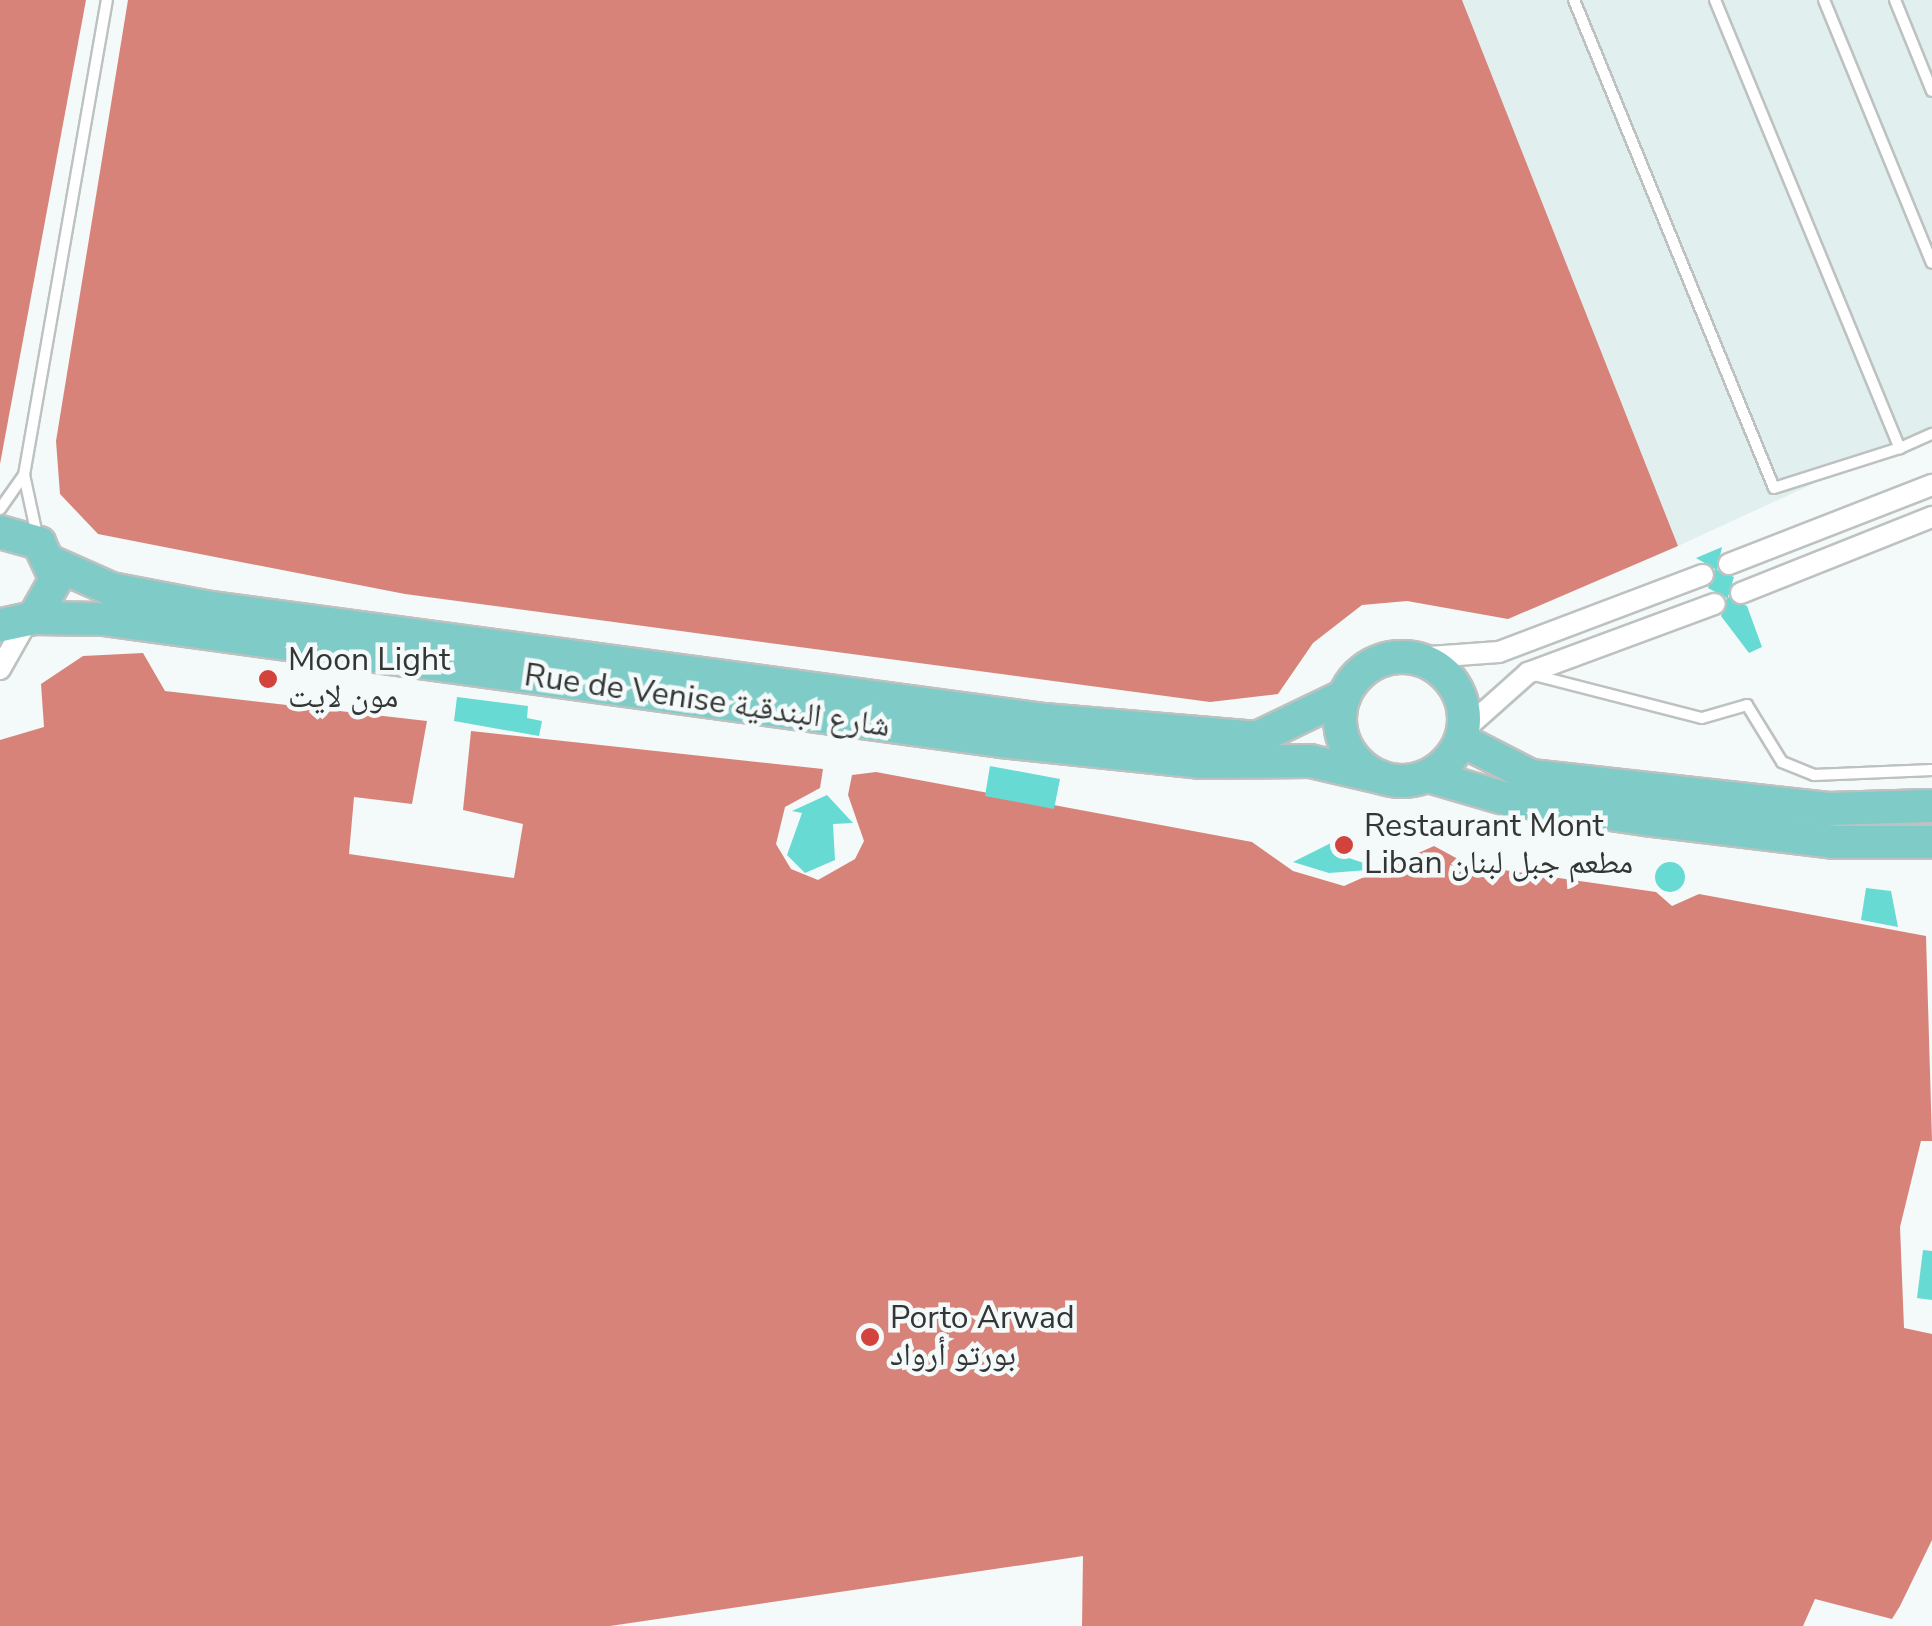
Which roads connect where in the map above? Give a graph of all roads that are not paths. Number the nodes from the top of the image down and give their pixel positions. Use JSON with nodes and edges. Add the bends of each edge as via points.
{"nodes":[{"id":1,"x":107,"y":0,"type":"edge"},
{"id":2,"x":1574,"y":0,"type":"edge"},
{"id":3,"x":1715,"y":0,"type":"edge"},
{"id":4,"x":1824,"y":0,"type":"edge"},
{"id":5,"x":1895,"y":0,"type":"edge"},
{"id":6,"x":1932,"y":90,"type":"edge"},
{"id":7,"x":1932,"y":263,"type":"edge"},
{"id":8,"x":1932,"y":434,"type":"edge"},
{"id":9,"x":1900,"y":448,"type":"junction"},
{"id":10,"x":24,"y":476,"type":"junction"},
{"id":11,"x":1932,"y":485,"type":"edge"},
{"id":12,"x":0,"y":509,"type":"edge"},
{"id":13,"x":1932,"y":517,"type":"edge"},
{"id":14,"x":0,"y":532,"type":"edge"},
{"id":15,"x":46,"y":553,"type":"junction"},
{"id":16,"x":1729,"y":564,"type":"dead end"},
{"id":17,"x":1703,"y":575,"type":"dead end"},
{"id":18,"x":1741,"y":593,"type":"dead end"},
{"id":19,"x":1715,"y":604,"type":"dead end"},
{"id":20,"x":20,"y":622,"type":"edge"},
{"id":21,"x":1416,"y":658,"type":"junction"},
{"id":22,"x":0,"y":669,"type":"edge"},
{"id":23,"x":1528,"y":673,"type":"junction"},
{"id":24,"x":1344,"y":696,"type":"junction"},
{"id":25,"x":1462,"y":735,"type":"junction"},
{"id":26,"x":1932,"y":770,"type":"edge"},
{"id":27,"x":1428,"y":776,"type":"junction"},
{"id":28,"x":1380,"y":777,"type":"junction"},
{"id":29,"x":1932,"y":806,"type":"edge"},
{"id":30,"x":1932,"y":842,"type":"edge"}],
"edges":[{"from":1,"to":10,"type":"lane"},
{"from":2,"to":9,"type":"lane","via":[[1774,488]]},
{"from":3,"to":9,"type":"lane"},
{"from":4,"to":7,"type":"lane"},
{"from":5,"to":6,"type":"lane"},
{"from":8,"to":9,"type":"lane"},
{"from":10,"to":12,"type":"lane"},
{"from":10,"to":15,"type":"lane"},
{"from":11,"to":16,"type":"street"},
{"from":13,"to":18,"type":"street"},
{"from":14,"to":15,"type":"main road","name":"Rue de Venise شارع البندقية"},
{"from":15,"to":20,"type":"main road","via":[[53,594]]},
{"from":15,"to":24,"type":"main road","name":"Rue de Venise شارع البندقية","via":[[112,590],[205,607],[1044,720],[1256,738]]},
{"from":17,"to":21,"type":"street","via":[[1499,652]]},
{"from":19,"to":23,"type":"street"},
{"from":20,"to":22,"type":"street"},
{"from":20,"to":28,"type":"main road","name":"Rue de Venise شارع البندقية","via":[[154,625],[1001,741],[1200,762],[1310,761]]},
{"from":21,"to":24,"type":"main road","via":[[1367,667]]},
{"from":21,"to":25,"type":"main road","via":[[1454,684]]},
{"from":23,"to":25,"type":"street"},
{"from":23,"to":26,"type":"lane","via":[[1702,718],[1747,706],[1782,762],[1814,774]]},
{"from":24,"to":28,"type":"main road","via":[[1342,734]]},
{"from":25,"to":27,"type":"main road"},
{"from":25,"to":29,"type":"main road","via":[[1531,776],[1828,808]]},
{"from":27,"to":28,"type":"main road"},
{"from":27,"to":30,"type":"main road","via":[[1507,800],[1645,819],[1834,842]]}]}
